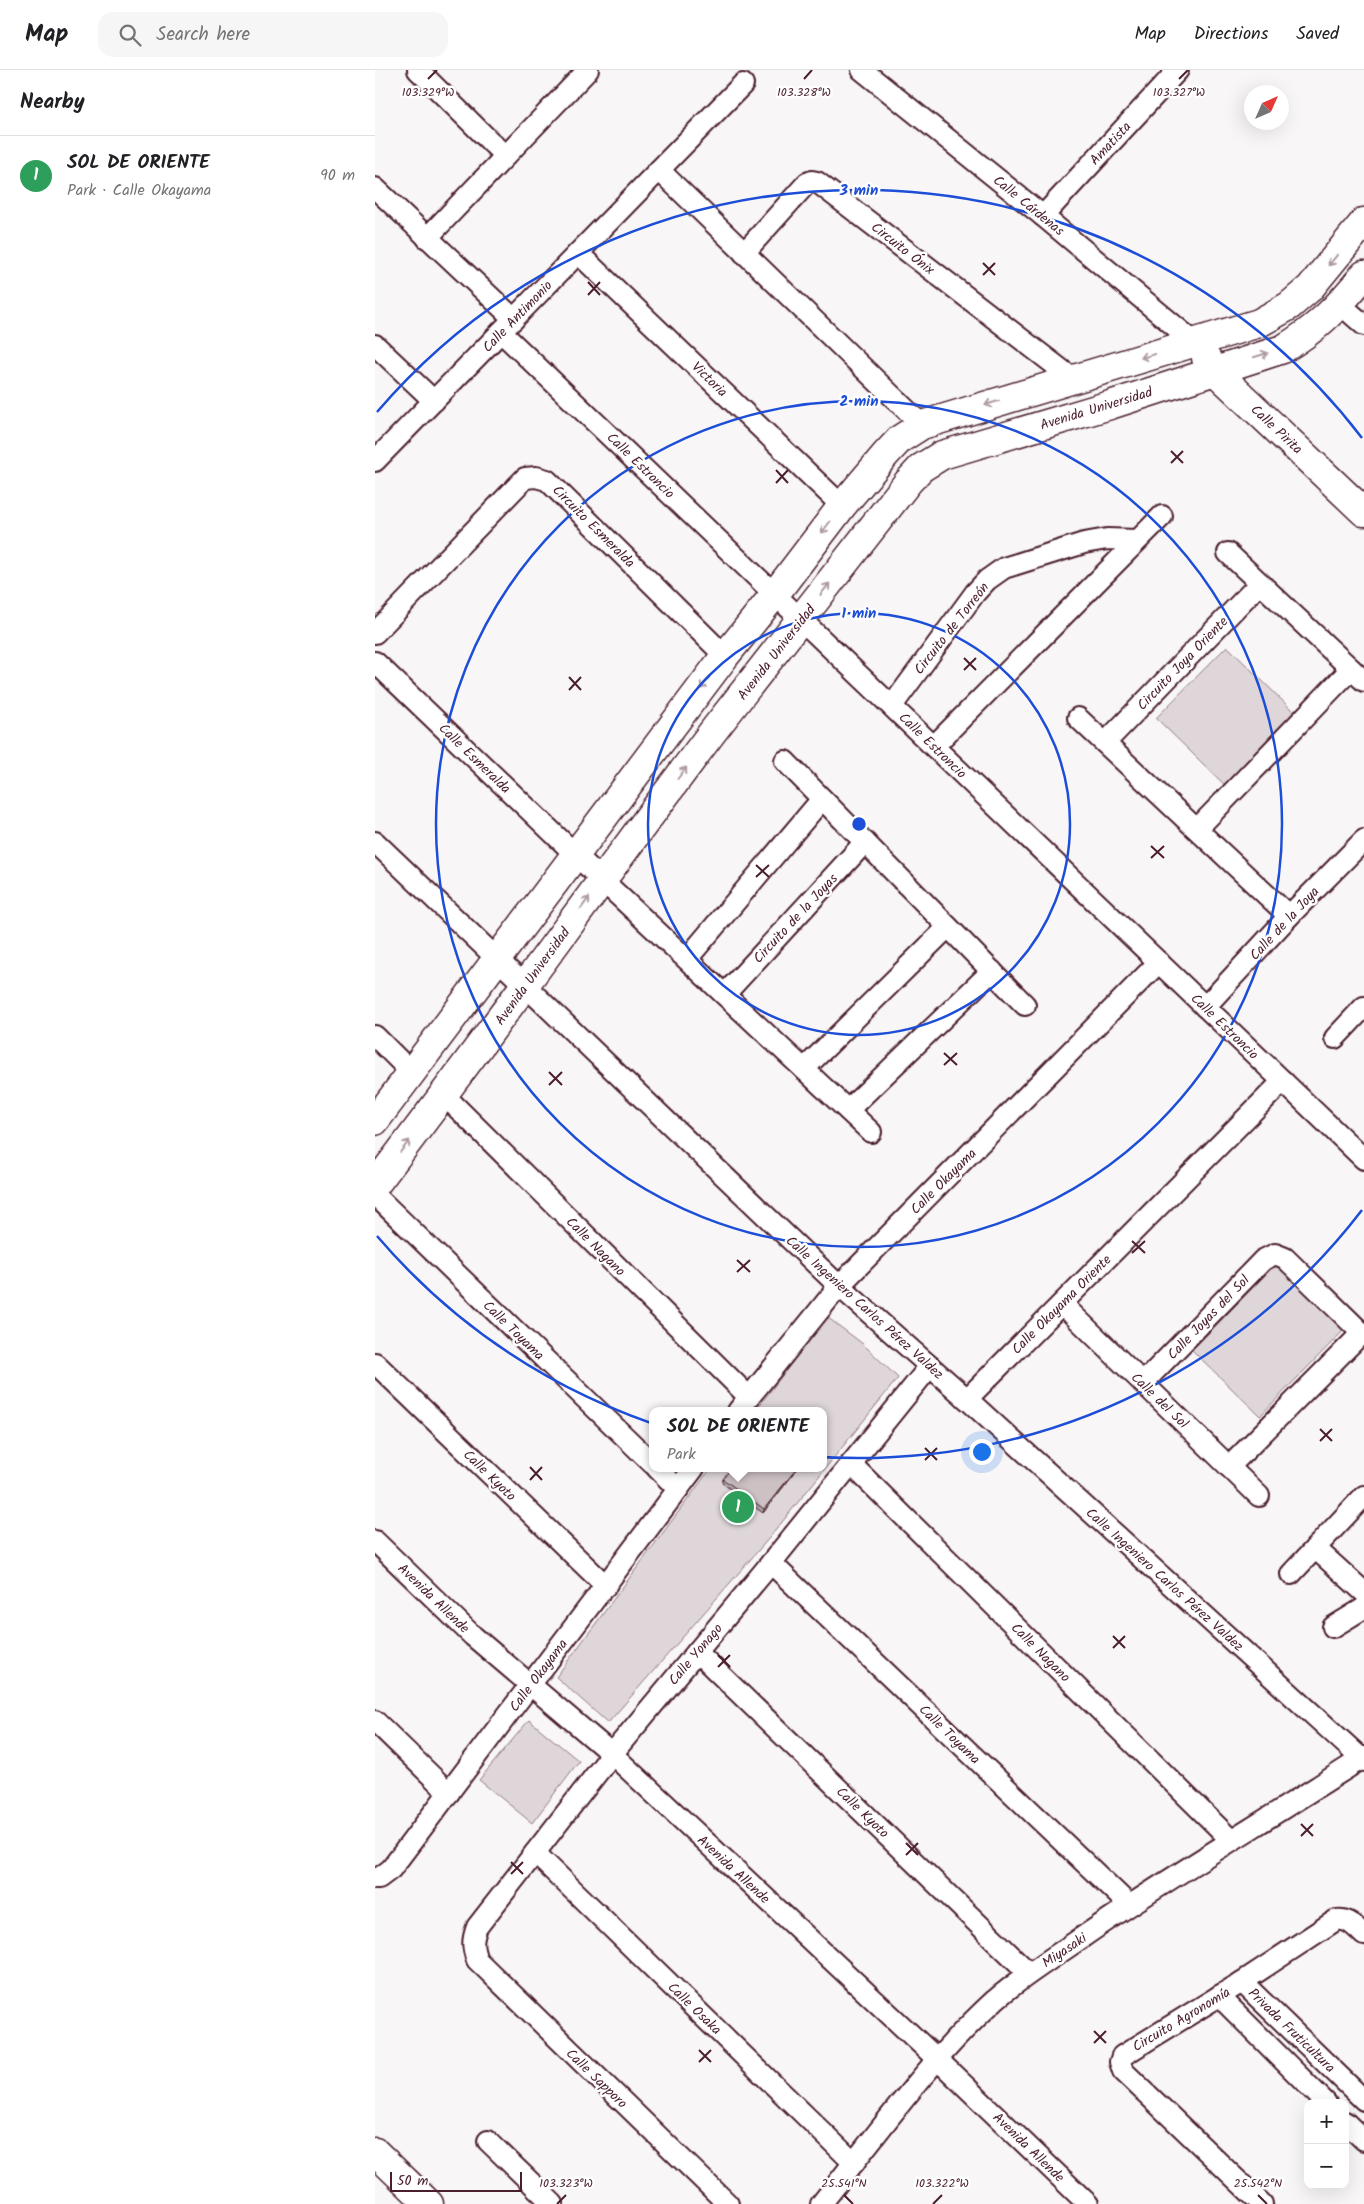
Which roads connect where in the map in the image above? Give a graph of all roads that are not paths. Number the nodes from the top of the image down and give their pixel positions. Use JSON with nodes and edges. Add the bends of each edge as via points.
{"nodes":[{"id":1,"x":418,"y":70,"type":"edge"},
{"id":2,"x":588,"y":70,"type":"edge"},
{"id":3,"x":862,"y":70,"type":"edge"},
{"id":4,"x":1178,"y":70,"type":"edge"},
{"id":5,"x":743,"y":84,"type":"dead end"},
{"id":6,"x":505,"y":156,"type":"junction"},
{"id":7,"x":659,"y":170,"type":"junction"},
{"id":8,"x":375,"y":188,"type":"edge"},
{"id":9,"x":1043,"y":216,"type":"junction"},
{"id":10,"x":1364,"y":222,"type":"edge"},
{"id":11,"x":427,"y":238,"type":"junction"},
{"id":12,"x":578,"y":253,"type":"junction"},
{"id":13,"x":744,"y":253,"type":"junction"},
{"id":14,"x":1356,"y":288,"type":"edge"},
{"id":15,"x":1364,"y":324,"type":"edge"},
{"id":16,"x":508,"y":325,"type":"junction"},
{"id":17,"x":1195,"y":343,"type":"junction"},
{"id":18,"x":375,"y":345,"type":"edge"},
{"id":19,"x":1214,"y":370,"type":"junction"},
{"id":20,"x":1072,"y":378,"type":"junction"},
{"id":21,"x":434,"y":401,"type":"junction"},
{"id":22,"x":922,"y":425,"type":"junction"},
{"id":23,"x":375,"y":460,"type":"edge"},
{"id":24,"x":842,"y":506,"type":"junction"},
{"id":25,"x":1364,"y":512,"type":"edge"},
{"id":26,"x":1162,"y":516,"type":"dead end"},
{"id":27,"x":1137,"y":540,"type":"junction"},
{"id":28,"x":1228,"y":553,"type":"dead end"},
{"id":29,"x":1260,"y":583,"type":"junction"},
{"id":30,"x":775,"y":594,"type":"junction"},
{"id":31,"x":802,"y":619,"type":"junction"},
{"id":32,"x":375,"y":633,"type":"edge"},
{"id":33,"x":725,"y":656,"type":"junction"},
{"id":34,"x":375,"y":662,"type":"edge"},
{"id":35,"x":1358,"y":675,"type":"edge"},
{"id":36,"x":892,"y":706,"type":"junction"},
{"id":37,"x":1078,"y":718,"type":"dead end"},
{"id":38,"x":1105,"y":743,"type":"junction"},
{"id":39,"x":934,"y":746,"type":"junction"},
{"id":40,"x":785,"y":761,"type":"dead end"},
{"id":41,"x":822,"y":799,"type":"junction"},
{"id":42,"x":1197,"y":830,"type":"junction"},
{"id":43,"x":1364,"y":840,"type":"edge"},
{"id":44,"x":375,"y":842,"type":"edge"},
{"id":45,"x":865,"y":842,"type":"junction"},
{"id":46,"x":576,"y":855,"type":"junction"},
{"id":47,"x":602,"y":880,"type":"junction"},
{"id":48,"x":1289,"y":916,"type":"junction"},
{"id":49,"x":948,"y":927,"type":"junction"},
{"id":50,"x":687,"y":959,"type":"junction"},
{"id":51,"x":497,"y":960,"type":"junction"},
{"id":52,"x":1159,"y":962,"type":"junction"},
{"id":53,"x":992,"y":971,"type":"junction"},
{"id":54,"x":525,"y":987,"type":"junction"},
{"id":55,"x":725,"y":994,"type":"junction"},
{"id":56,"x":1025,"y":1005,"type":"dead end"},
{"id":57,"x":1205,"y":1007,"type":"junction"},
{"id":58,"x":1364,"y":1007,"type":"edge"},
{"id":59,"x":375,"y":1036,"type":"edge"},
{"id":60,"x":1335,"y":1038,"type":"dead end"},
{"id":61,"x":804,"y":1069,"type":"junction"},
{"id":62,"x":412,"y":1073,"type":"junction"},
{"id":63,"x":1283,"y":1081,"type":"junction"},
{"id":64,"x":444,"y":1096,"type":"junction"},
{"id":65,"x":848,"y":1110,"type":"junction"},
{"id":66,"x":375,"y":1121,"type":"edge"},
{"id":67,"x":871,"y":1132,"type":"dead end"},
{"id":68,"x":1364,"y":1159,"type":"edge"},
{"id":69,"x":375,"y":1185,"type":"edge"},
{"id":70,"x":375,"y":1195,"type":"edge"},
{"id":71,"x":839,"y":1286,"type":"junction"},
{"id":72,"x":1061,"y":1304,"type":"junction"},
{"id":73,"x":1363,"y":1334,"type":"edge"},
{"id":74,"x":375,"y":1364,"type":"edge"},
{"id":75,"x":930,"y":1366,"type":"junction"},
{"id":76,"x":1143,"y":1383,"type":"junction"},
{"id":77,"x":967,"y":1399,"type":"junction"},
{"id":78,"x":743,"y":1404,"type":"edge"},
{"id":79,"x":649,"y":1460,"type":"edge"},
{"id":80,"x":851,"y":1464,"type":"junction"},
{"id":81,"x":1229,"y":1467,"type":"junction"},
{"id":82,"x":661,"y":1472,"type":"edge"},
{"id":83,"x":691,"y":1472,"type":"edge"},
{"id":84,"x":678,"y":1489,"type":"junction"},
{"id":85,"x":1259,"y":1496,"type":"dead end"},
{"id":86,"x":1364,"y":1496,"type":"edge"},
{"id":87,"x":375,"y":1541,"type":"edge"},
{"id":88,"x":1315,"y":1548,"type":"junction"},
{"id":89,"x":771,"y":1563,"type":"junction"},
{"id":90,"x":1291,"y":1574,"type":"dead end"},
{"id":91,"x":606,"y":1586,"type":"junction"},
{"id":92,"x":1364,"y":1592,"type":"edge"},
{"id":93,"x":1364,"y":1608,"type":"edge"},
{"id":94,"x":1333,"y":1627,"type":"dead end"},
{"id":95,"x":697,"y":1652,"type":"junction"},
{"id":96,"x":531,"y":1685,"type":"junction"},
{"id":97,"x":375,"y":1721,"type":"edge"},
{"id":98,"x":612,"y":1754,"type":"junction"},
{"id":99,"x":1363,"y":1759,"type":"edge"},
{"id":100,"x":449,"y":1793,"type":"junction"},
{"id":101,"x":1231,"y":1840,"type":"junction"},
{"id":102,"x":535,"y":1853,"type":"junction"},
{"id":103,"x":377,"y":1878,"type":"edge"},
{"id":104,"x":1129,"y":1905,"type":"junction"},
{"id":105,"x":1364,"y":1935,"type":"edge"},
{"id":106,"x":472,"y":1948,"type":"joint"},
{"id":107,"x":1029,"y":1973,"type":"junction"},
{"id":108,"x":1243,"y":1982,"type":"junction"},
{"id":109,"x":1219,"y":1996,"type":"junction"},
{"id":110,"x":937,"y":2059,"type":"junction"},
{"id":111,"x":1322,"y":2099,"type":"edge"},
{"id":112,"x":1364,"y":2100,"type":"edge"},
{"id":113,"x":1349,"y":2126,"type":"edge"},
{"id":114,"x":1364,"y":2140,"type":"edge"},
{"id":115,"x":488,"y":2141,"type":"dead end"},
{"id":116,"x":375,"y":2152,"type":"edge"},
{"id":117,"x":854,"y":2162,"type":"junction"},
{"id":118,"x":429,"y":2204,"type":"edge"},
{"id":119,"x":553,"y":2204,"type":"edge"},
{"id":120,"x":728,"y":2204,"type":"edge"},
{"id":121,"x":821,"y":2204,"type":"edge"},
{"id":122,"x":1088,"y":2204,"type":"edge"},
{"id":123,"x":1263,"y":2204,"type":"edge"}],
"edges":[{"from":1,"to":6,"type":"street"},
{"from":2,"to":6,"type":"street"},
{"from":3,"to":9,"type":"street","name":"Calle Cárdenas"},
{"from":4,"to":9,"type":"street","name":"Amatista"},
{"from":5,"to":7,"type":"street","name":"Calle Antimonio"},
{"from":6,"to":11,"type":"street"},
{"from":7,"to":12,"type":"street","name":"Calle Antimonio"},
{"from":7,"to":13,"type":"street"},
{"from":8,"to":11,"type":"street","name":"Calle Estroncio"},
{"from":9,"to":17,"type":"street","name":"Calle Cárdenas"},
{"from":10,"to":17,"type":"main road","one_way":true,"via":[[1310,288],[1289,306],[1259,323]]},
{"from":11,"to":16,"type":"street","name":"Calle Estroncio"},
{"from":12,"to":16,"type":"street","name":"Calle Antimonio"},
{"from":12,"to":24,"type":"street","name":"Victoria"},
{"from":13,"to":20,"type":"street","name":"Circuito Ónix","via":[[807,183],[817,182]]},
{"from":13,"to":22,"type":"street"},
{"from":14,"to":15,"type":"street"},
{"from":19,"to":14,"type":"main road","name":"Avenida Universidad","one_way":true,"via":[[1283,349],[1306,335]]},
{"from":16,"to":21,"type":"street","name":"Calle Antimonio"},
{"from":16,"to":30,"type":"street","name":"Calle Estroncio"},
{"from":17,"to":19,"type":"main road","name":"Calle Pirita"},
{"from":17,"to":20,"type":"main road","one_way":true},
{"from":18,"to":21,"type":"street"},
{"from":19,"to":25,"type":"main road","name":"Calle Pirita"},
{"from":31,"to":19,"type":"main road","name":"Avenida Universidad","one_way":true,"via":[[908,482],[921,468],[942,455]]},
{"from":20,"to":22,"type":"main road","one_way":true},
{"from":21,"to":23,"type":"street","name":"Calle Antimonio"},
{"from":22,"to":24,"type":"main road","via":[[900,439]]},
{"from":24,"to":30,"type":"main road","one_way":true},
{"from":26,"to":27,"type":"street"},
{"from":27,"to":36,"type":"street","name":"Circuito de Torreón","via":[[1107,539],[1083,543],[1004,568],[975,593]]},
{"from":27,"to":39,"type":"street"},
{"from":28,"to":29,"type":"street"},
{"from":29,"to":35,"type":"street"},
{"from":29,"to":38,"type":"street","name":"Circuito Joya Oriente"},
{"from":30,"to":31,"type":"street","name":"Calle Estroncio"},
{"from":30,"to":33,"type":"main road"},
{"from":31,"to":36,"type":"street","name":"Calle Estroncio"},
{"from":47,"to":31,"type":"main road","name":"Avenida Universidad","one_way":true},
{"from":32,"to":33,"type":"street","name":"Circuito Esmeralda","via":[[525,478],[535,476],[547,480]]},
{"from":33,"to":46,"type":"main road","one_way":true},
{"from":34,"to":46,"type":"street","name":"Calle Esmeralda"},
{"from":35,"to":42,"type":"street"},
{"from":36,"to":39,"type":"street","name":"Calle Estroncio"},
{"from":37,"to":38,"type":"street"},
{"from":38,"to":42,"type":"street"},
{"from":39,"to":52,"type":"street","name":"Calle Estroncio"},
{"from":40,"to":41,"type":"street"},
{"from":41,"to":45,"type":"street"},
{"from":41,"to":50,"type":"street"},
{"from":42,"to":48,"type":"street"},
{"from":43,"to":48,"type":"street","name":"Calle de la Joya"},
{"from":44,"to":51,"type":"street","name":"Calle Ingeniero Carlos Pérez Valdez"},
{"from":45,"to":49,"type":"street"},
{"from":45,"to":55,"type":"street","name":"Circuito de la Joyas"},
{"from":46,"to":47,"type":"street"},
{"from":46,"to":51,"type":"main road"},
{"from":47,"to":50,"type":"street"},
{"from":54,"to":47,"type":"main road","name":"Avenida Universidad","one_way":true},
{"from":48,"to":57,"type":"street","name":"Calle de la Joya"},
{"from":49,"to":53,"type":"street"},
{"from":49,"to":61,"type":"street"},
{"from":50,"to":55,"type":"street"},
{"from":51,"to":54,"type":"street","name":"Calle Ingeniero Carlos Pérez Valdez"},
{"from":51,"to":62,"type":"main road"},
{"from":52,"to":57,"type":"street","name":"Calle Estroncio"},
{"from":52,"to":71,"type":"street","name":"Calle Okayama"},
{"from":53,"to":56,"type":"street"},
{"from":53,"to":65,"type":"street"},
{"from":54,"to":64,"type":"main road","name":"Avenida Universidad"},
{"from":54,"to":71,"type":"street","name":"Calle Ingeniero Carlos Pérez Valdez"},
{"from":55,"to":61,"type":"street"},
{"from":57,"to":63,"type":"street","name":"Calle Estroncio"},
{"from":58,"to":60,"type":"street"},
{"from":59,"to":62,"type":"street"},
{"from":61,"to":65,"type":"street"},
{"from":62,"to":66,"type":"main road"},
{"from":63,"to":68,"type":"street","name":"Calle Estroncio"},
{"from":63,"to":72,"type":"street","name":"Calle Okayama Oriente"},
{"from":69,"to":64,"type":"main road","name":"Avenida Universidad","one_way":true},
{"from":64,"to":78,"type":"street","name":"Calle Nagano"},
{"from":65,"to":67,"type":"street"},
{"from":70,"to":79,"type":"street","name":"Calle Toyama"},
{"from":71,"to":75,"type":"street","name":"Calle Ingeniero Carlos Pérez Valdez"},
{"from":71,"to":78,"type":"street","name":"Calle Okayama"},
{"from":72,"to":76,"type":"street","name":"Calle del Sol"},
{"from":72,"to":77,"type":"street","name":"Calle Okayama Oriente"},
{"from":73,"to":76,"type":"street","name":"Calle Joyas del Sol","via":[[1285,1258],[1275,1254],[1263,1260]]},
{"from":73,"to":81,"type":"street"},
{"from":74,"to":91,"type":"street","name":"Calle Kyoto"},
{"from":75,"to":77,"type":"street","name":"Calle Ingeniero Carlos Pérez Valdez"},
{"from":75,"to":80,"type":"street","name":"Calle Yonago"},
{"from":76,"to":81,"type":"street","name":"Calle del Sol"},
{"from":77,"to":99,"type":"street","name":"Calle Ingeniero Carlos Pérez Valdez"},
{"from":80,"to":89,"type":"street","name":"Calle Yonago"},
{"from":80,"to":101,"type":"street","name":"Calle Nagano"},
{"from":81,"to":85,"type":"street","name":"Calle del Sol"},
{"from":82,"to":84,"type":"street"},
{"from":83,"to":84,"type":"street","name":"Calle Okayama"},
{"from":84,"to":91,"type":"street","name":"Calle Okayama"},
{"from":86,"to":88,"type":"street"},
{"from":87,"to":96,"type":"street","name":"Avenida Allende","via":[[473,1636]]},
{"from":88,"to":90,"type":"street"},
{"from":88,"to":92,"type":"street"},
{"from":89,"to":95,"type":"street","name":"Calle Yonago"},
{"from":89,"to":104,"type":"street","name":"Calle Toyama"},
{"from":91,"to":96,"type":"street","name":"Calle Okayama"},
{"from":93,"to":94,"type":"street"},
{"from":95,"to":98,"type":"street","name":"Calle Yonago"},
{"from":95,"to":107,"type":"street","name":"Calle Kyoto"},
{"from":96,"to":98,"type":"street","name":"Avenida Allende"},
{"from":96,"to":100,"type":"street","name":"Calle Okayama"},
{"from":97,"to":100,"type":"street"},
{"from":98,"to":102,"type":"street","name":"Calle Yonago"},
{"from":98,"to":110,"type":"street","name":"Avenida Allende"},
{"from":99,"to":101,"type":"street","name":"Miyasaki"},
{"from":100,"to":103,"type":"street","name":"Calle Okayama","via":[[391,1869]]},
{"from":101,"to":104,"type":"street","name":"Miyasaki"},
{"from":102,"to":106,"type":"street","name":"Calle Yonago","via":[[477,1927]]},
{"from":102,"to":117,"type":"street","name":"Calle Osaka"},
{"from":104,"to":107,"type":"street","name":"Miyasaki"},
{"from":105,"to":108,"type":"street","name":"Circuito Agronomía","via":[[1350,1922],[1336,1920]]},
{"from":106,"to":120,"type":"street","name":"Calle Sapporo","via":[[477,1960]]},
{"from":107,"to":110,"type":"street","name":"Miyasaki","via":[[979,2016]]},
{"from":108,"to":109,"type":"street","name":"Circuito Agronomía"},
{"from":108,"to":112,"type":"street","name":"Privada Fruticultura"},
{"from":109,"to":111,"type":"street","name":"Privada Fruticultura"},
{"from":109,"to":123,"type":"street","name":"Circuito Agronomía","via":[[1126,2052],[1120,2062],[1123,2071]]},
{"from":110,"to":117,"type":"street","name":"Miyasaki"},
{"from":110,"to":122,"type":"street","name":"Avenida Allende"},
{"from":113,"to":114,"type":"street"},
{"from":115,"to":119,"type":"street"},
{"from":116,"to":118,"type":"main road"},
{"from":117,"to":121,"type":"street","name":"Miyasaki"}]}
